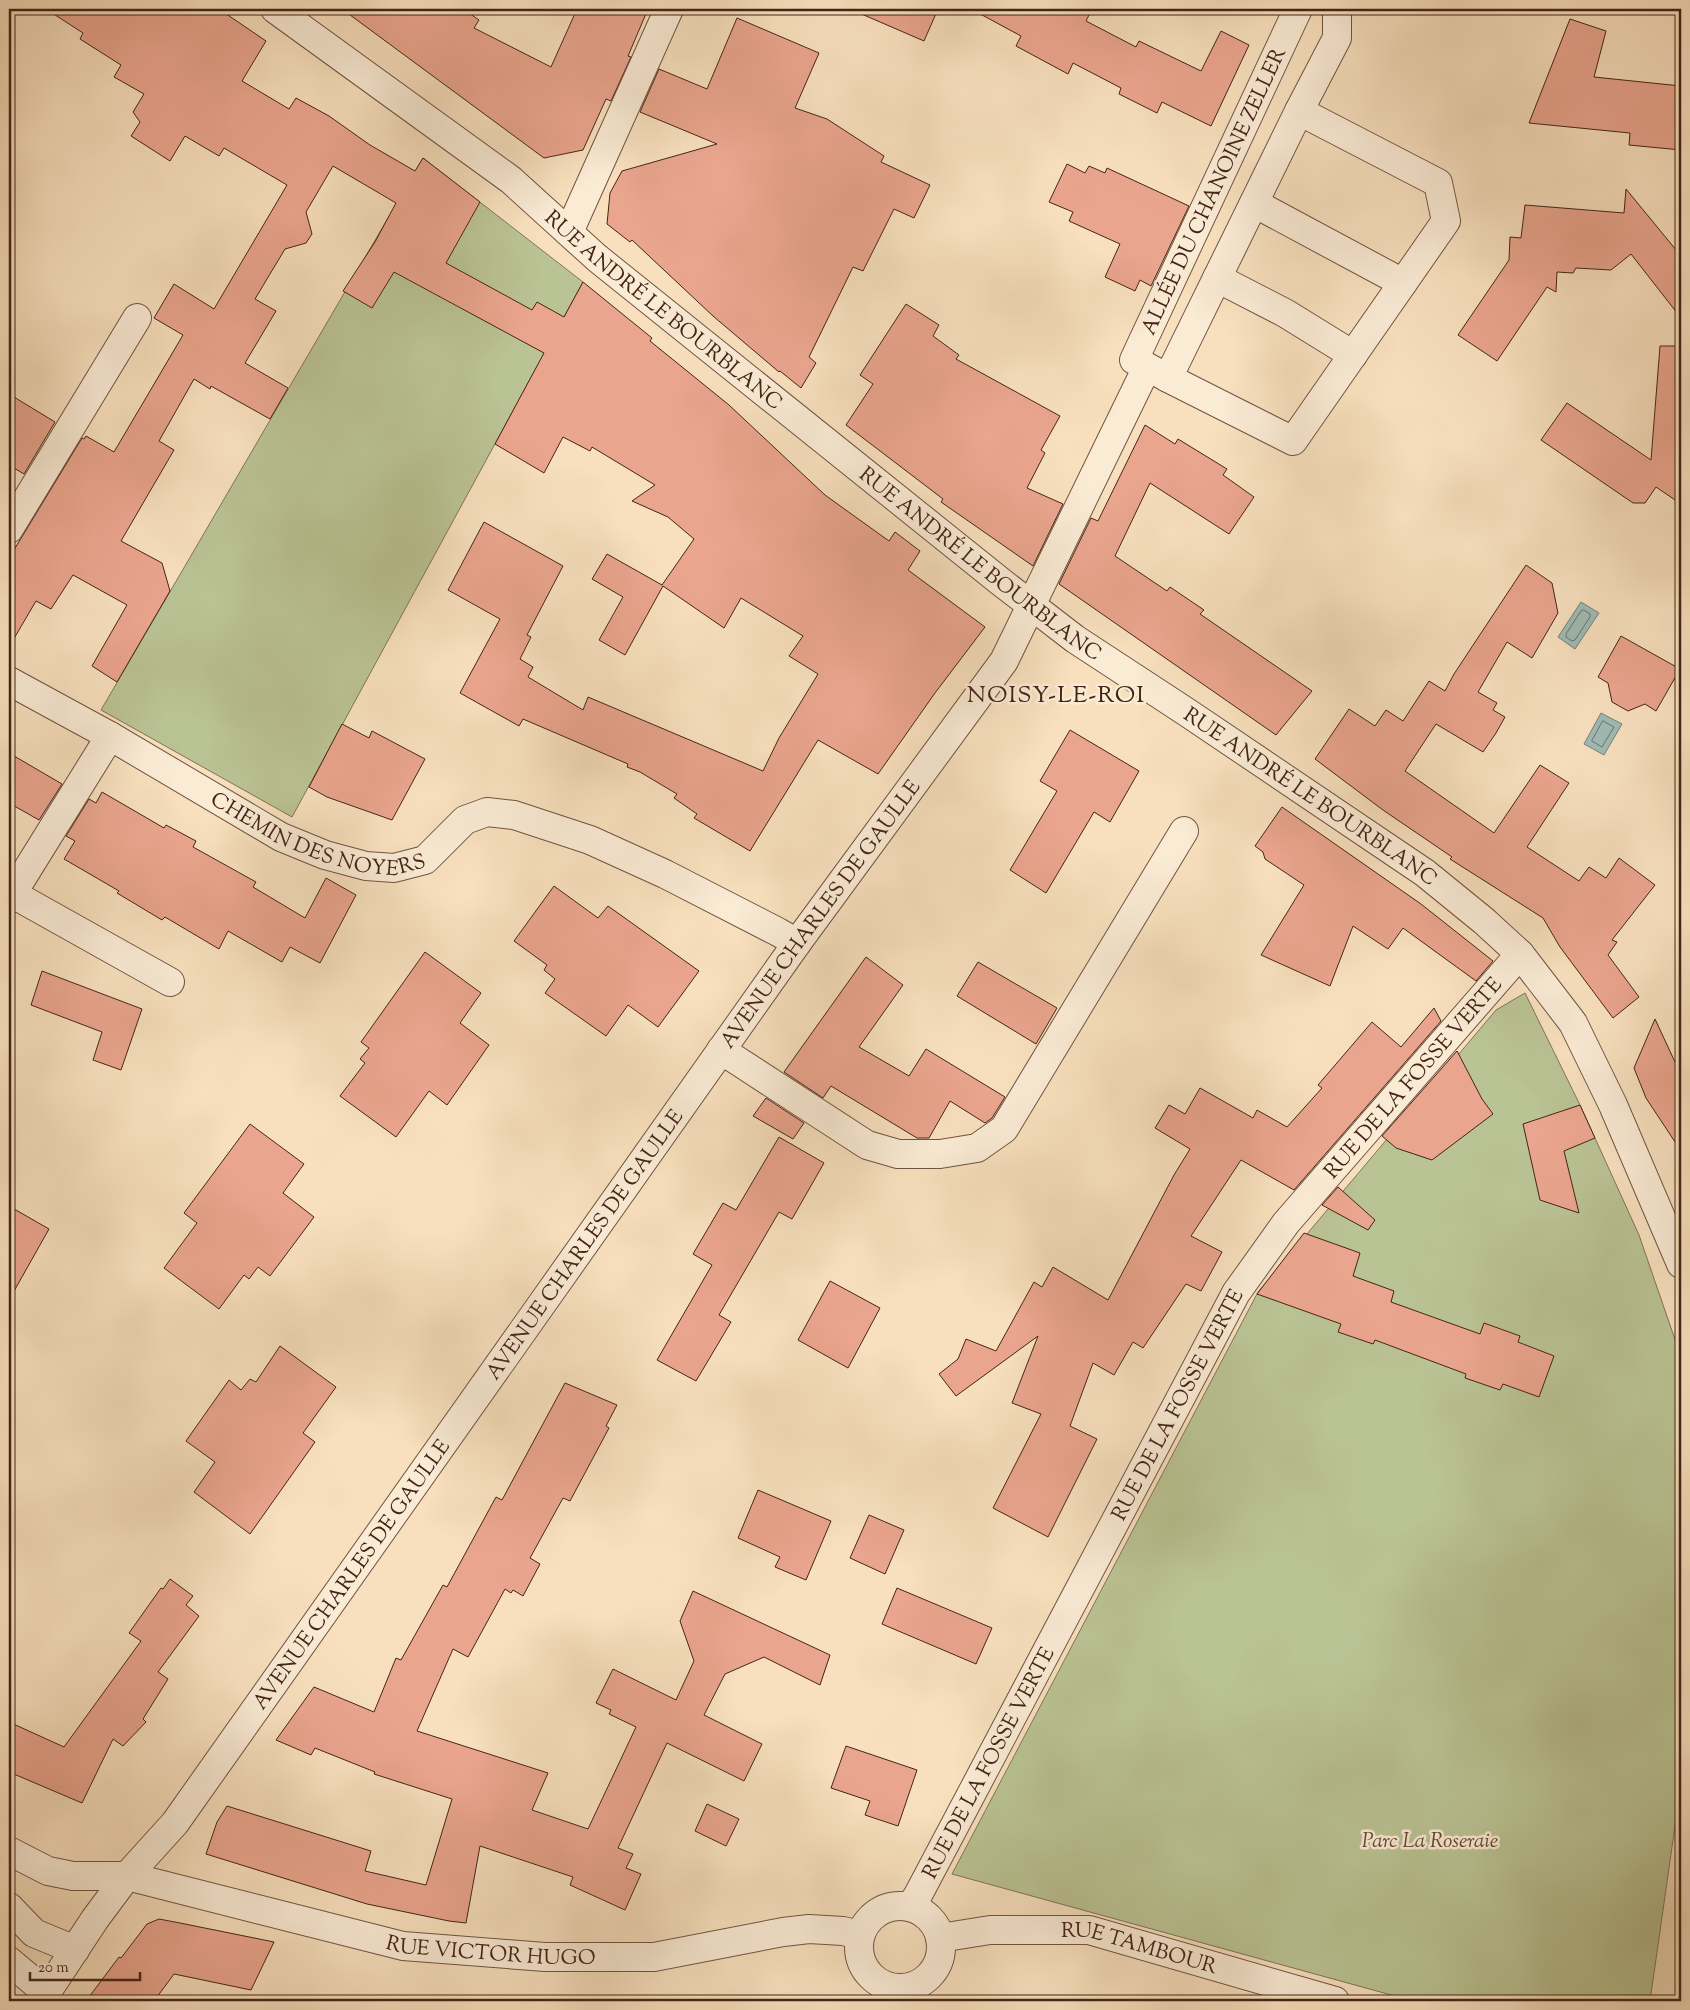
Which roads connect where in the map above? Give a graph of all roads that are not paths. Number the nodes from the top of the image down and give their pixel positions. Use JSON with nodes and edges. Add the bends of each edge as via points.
{"nodes":[{"id":1,"x":274,"y":9,"type":"edge"},
{"id":2,"x":669,"y":9,"type":"edge"},
{"id":3,"x":1298,"y":9,"type":"edge"},
{"id":4,"x":1337,"y":9,"type":"edge"},
{"id":5,"x":1299,"y":111,"type":"junction"},
{"id":6,"x":1254,"y":202,"type":"junction"},
{"id":7,"x":569,"y":232,"type":"junction"},
{"id":8,"x":1217,"y":278,"type":"junction"},
{"id":9,"x":1403,"y":283,"type":"junction"},
{"id":10,"x":137,"y":318,"type":"dead end"},
{"id":11,"x":1353,"y":355,"type":"junction"},
{"id":12,"x":1158,"y":372,"type":"junction"},
{"id":13,"x":9,"y":529,"type":"edge"},
{"id":14,"x":1032,"y":605,"type":"junction"},
{"id":15,"x":9,"y":681,"type":"edge"},
{"id":16,"x":110,"y":736,"type":"junction"},
{"id":17,"x":1184,"y":831,"type":"dead end"},
{"id":18,"x":10,"y":896,"type":"edge"},
{"id":19,"x":797,"y":943,"type":"junction"},
{"id":20,"x":1520,"y":954,"type":"junction"},
{"id":21,"x":170,"y":982,"type":"dead end"},
{"id":22,"x":722,"y":1050,"type":"junction"},
{"id":23,"x":1681,"y":1264,"type":"edge"},
{"id":24,"x":9,"y":1851,"type":"edge"},
{"id":25,"x":127,"y":1876,"type":"junction"},
{"id":26,"x":9,"y":1907,"type":"edge"},
{"id":27,"x":910,"y":1907,"type":"junction"},
{"id":28,"x":860,"y":1935,"type":"junction"},
{"id":29,"x":940,"y":1938,"type":"junction"},
{"id":30,"x":75,"y":1950,"type":"junction"},
{"id":31,"x":9,"y":1961,"type":"edge"},
{"id":32,"x":881,"y":1993,"type":"edge"},
{"id":33,"x":44,"y":1997,"type":"edge"},
{"id":34,"x":1335,"y":2001,"type":"edge"}],
"edges":[{"from":1,"to":7,"type":"street","name":"RUE ANDRÉ LE BOURBLANC","via":[[511,180]]},
{"from":2,"to":7,"type":"street"},
{"from":3,"to":12,"type":"street","name":"ALLÉE DU CHANOINE ZELLER","via":[[1134,360]]},
{"from":4,"to":5,"type":"street","name":"AVENUE CHARLES DE GAULLE","via":[[1337,38]]},
{"from":5,"to":6,"type":"street","name":"AVENUE CHARLES DE GAULLE"},
{"from":5,"to":9,"type":"street","via":[[1438,183],[1446,221]]},
{"from":6,"to":8,"type":"street","name":"AVENUE CHARLES DE GAULLE"},
{"from":6,"to":9,"type":"street"},
{"from":7,"to":14,"type":"street","name":"RUE ANDRÉ LE BOURBLANC"},
{"from":8,"to":11,"type":"street","via":[[1285,313]]},
{"from":8,"to":12,"type":"street","name":"AVENUE CHARLES DE GAULLE"},
{"from":9,"to":11,"type":"street"},
{"from":10,"to":13,"type":"street"},
{"from":11,"to":12,"type":"street","via":[[1293,440]]},
{"from":12,"to":14,"type":"street","name":"AVENUE CHARLES DE GAULLE"},
{"from":14,"to":19,"type":"street","name":"AVENUE CHARLES DE GAULLE","via":[[1004,661]]},
{"from":14,"to":20,"type":"street","name":"RUE ANDRÉ LE BOURBLANC","via":[[1075,639],[1424,873]]},
{"from":15,"to":16,"type":"street","name":"CHEMIN DES NOYERS"},
{"from":16,"to":18,"type":"street"},
{"from":16,"to":19,"type":"street","name":"CHEMIN DES NOYERS","via":[[281,837],[325,855],[366,866],[394,868],[425,860],[465,820],[487,812],[514,815],[590,840]]},
{"from":17,"to":22,"type":"street","via":[[1004,1129],[977,1148],[940,1154],[898,1154],[867,1145]]},
{"from":18,"to":21,"type":"street"},
{"from":19,"to":22,"type":"street","name":"AVENUE CHARLES DE GAULLE"},
{"from":20,"to":23,"type":"street","name":"RUE ANDRÉ LE BOURBLANC","via":[[1573,1023]]},
{"from":20,"to":27,"type":"street","name":"RUE DE LA FOSSE VERTE","via":[[1286,1223],[1236,1293]]},
{"from":22,"to":25,"type":"street","name":"AVENUE CHARLES DE GAULLE","via":[[175,1823]]},
{"from":24,"to":25,"type":"street","name":"RUE VICTOR HUGO","via":[[48,1871],[73,1876]]},
{"from":25,"to":28,"type":"street","name":"RUE VICTOR HUGO","via":[[403,1946],[545,1957],[654,1957],[810,1929]]},
{"from":25,"to":30,"type":"street","name":"AVENUE CHARLES DE GAULLE"},
{"from":26,"to":30,"type":"street","via":[[34,1933]]},
{"from":27,"to":28,"type":"street","via":[[885,1908],[865,1923]]},
{"from":27,"to":29,"type":"street","via":[[930,1918]]},
{"from":28,"to":32,"type":"street","via":[[860,1958]]},
{"from":29,"to":32,"type":"street","via":[[938,1964],[931,1975],[908,1988]]},
{"from":29,"to":34,"type":"street","name":"RUE TAMBOUR","via":[[990,1930],[1089,1930]]},
{"from":30,"to":33,"type":"street","name":"AVENUE CHARLES DE GAULLE"},
{"from":31,"to":33,"type":"street"}]}
